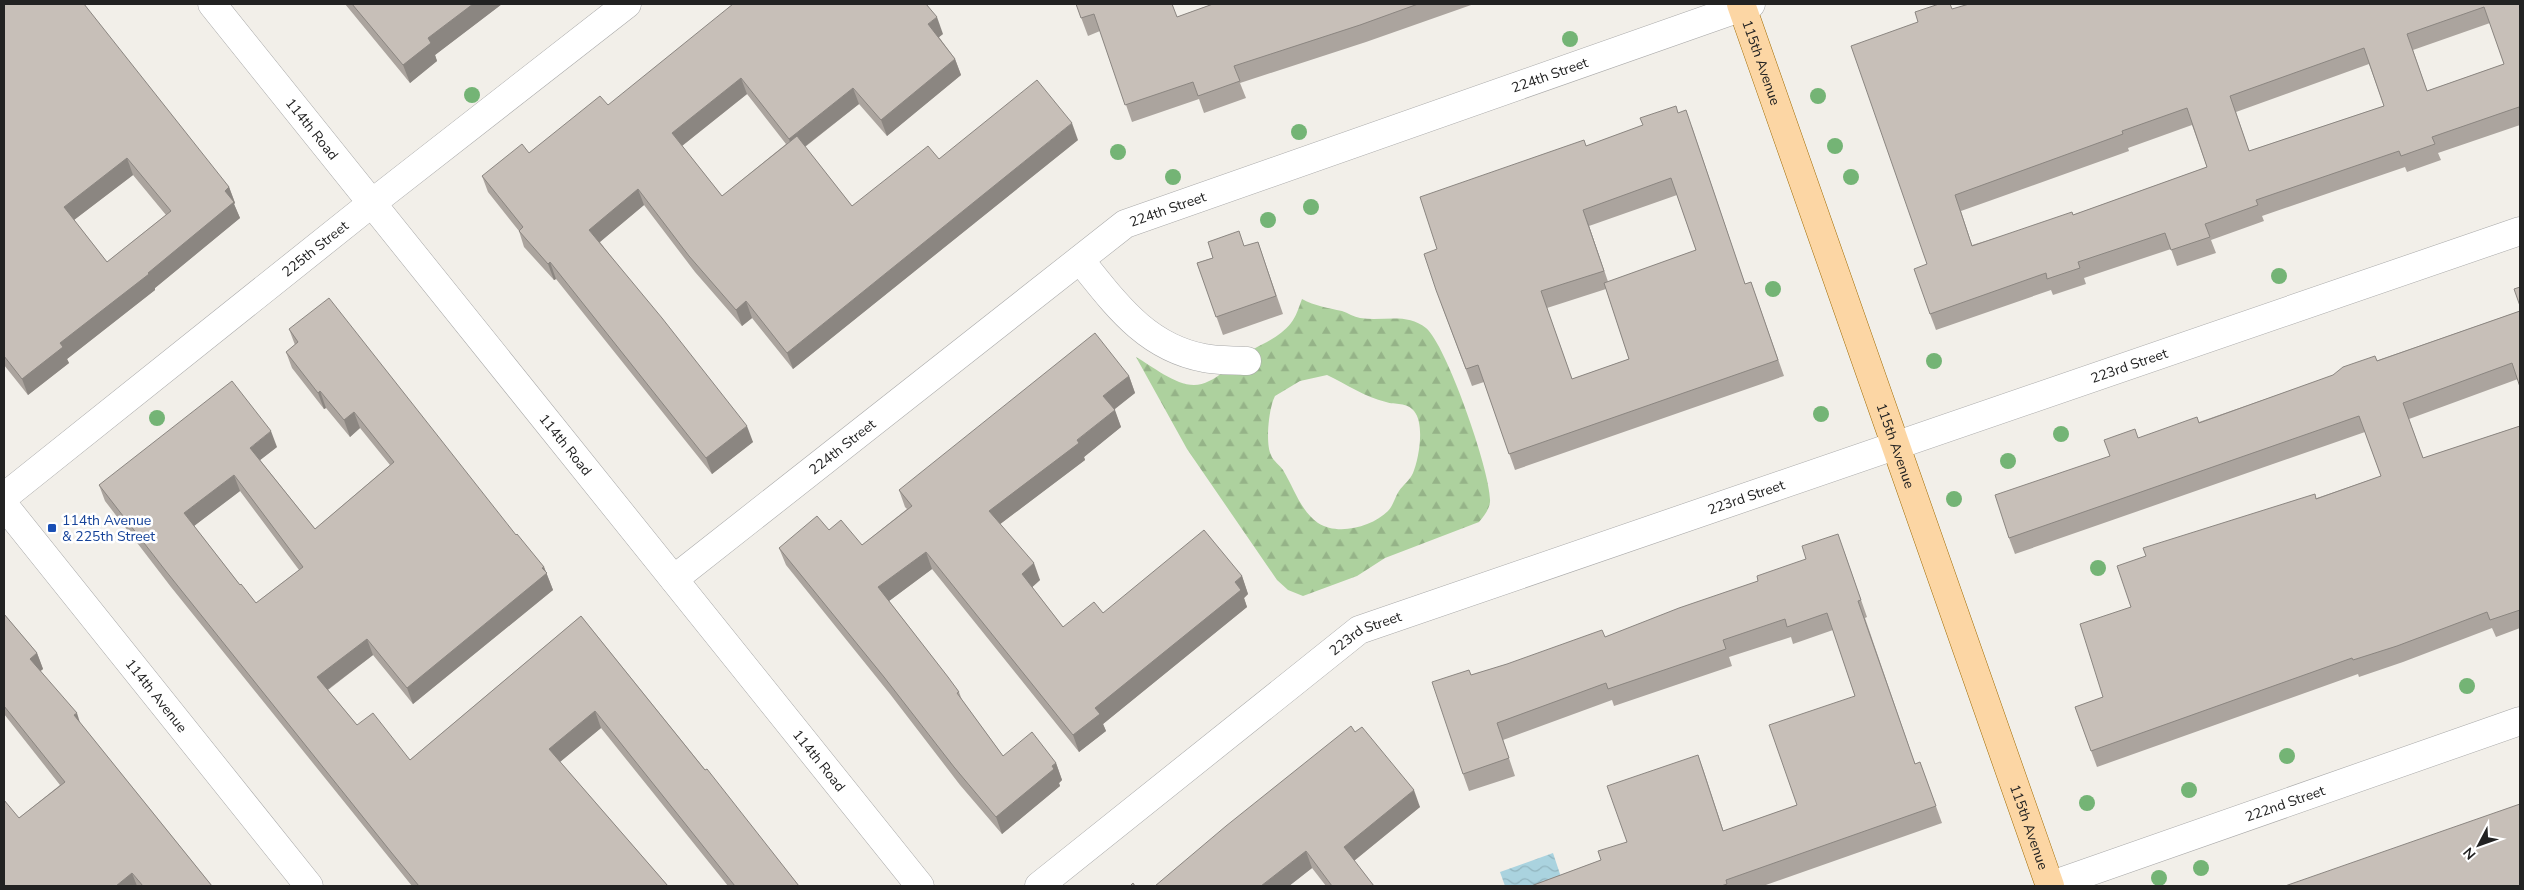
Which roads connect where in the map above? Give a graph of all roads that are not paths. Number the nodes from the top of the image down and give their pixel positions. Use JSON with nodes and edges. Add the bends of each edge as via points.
{"nodes":[{"id":1,"x":212,"y":4,"type":"edge"},
{"id":2,"x":627,"y":4,"type":"edge"},
{"id":3,"x":1744,"y":5,"type":"edge"},
{"id":4,"x":372,"y":203,"type":"junction"},
{"id":5,"x":2520,"y":231,"type":"edge"},
{"id":6,"x":1080,"y":260,"type":"junction"},
{"id":7,"x":1246,"y":361,"type":"dead end"},
{"id":8,"x":1896,"y":447,"type":"junction"},
{"id":9,"x":4,"y":498,"type":"edge"},
{"id":10,"x":4,"y":504,"type":"edge"},
{"id":11,"x":674,"y":578,"type":"junction"},
{"id":12,"x":2520,"y":721,"type":"edge"},
{"id":13,"x":309,"y":886,"type":"edge"},
{"id":14,"x":920,"y":886,"type":"edge"},
{"id":15,"x":1039,"y":886,"type":"edge"},
{"id":16,"x":2049,"y":886,"type":"edge"}],
"edges":[{"from":1,"to":4,"type":"street","name":"114th Road"},
{"from":2,"to":4,"type":"street","name":"225th Street"},
{"from":3,"to":6,"type":"street","name":"224th Street","via":[[1126,224]]},
{"from":3,"to":8,"type":"main road","name":"115th Avenue"},
{"from":4,"to":9,"type":"street","name":"225th Street"},
{"from":4,"to":11,"type":"street","name":"114th Road"},
{"from":5,"to":8,"type":"street","name":"223rd Street"},
{"from":6,"to":7,"type":"street","via":[[1125,313],[1147,334],[1166,346],[1205,358]]},
{"from":6,"to":11,"type":"street","name":"224th Street"},
{"from":8,"to":15,"type":"street","name":"223rd Street","via":[[1358,630]]},
{"from":8,"to":16,"type":"main road","name":"115th Avenue"},
{"from":10,"to":13,"type":"street","name":"114th Avenue"},
{"from":11,"to":14,"type":"street","name":"114th Road"},
{"from":12,"to":16,"type":"street","name":"222nd Street"}]}
